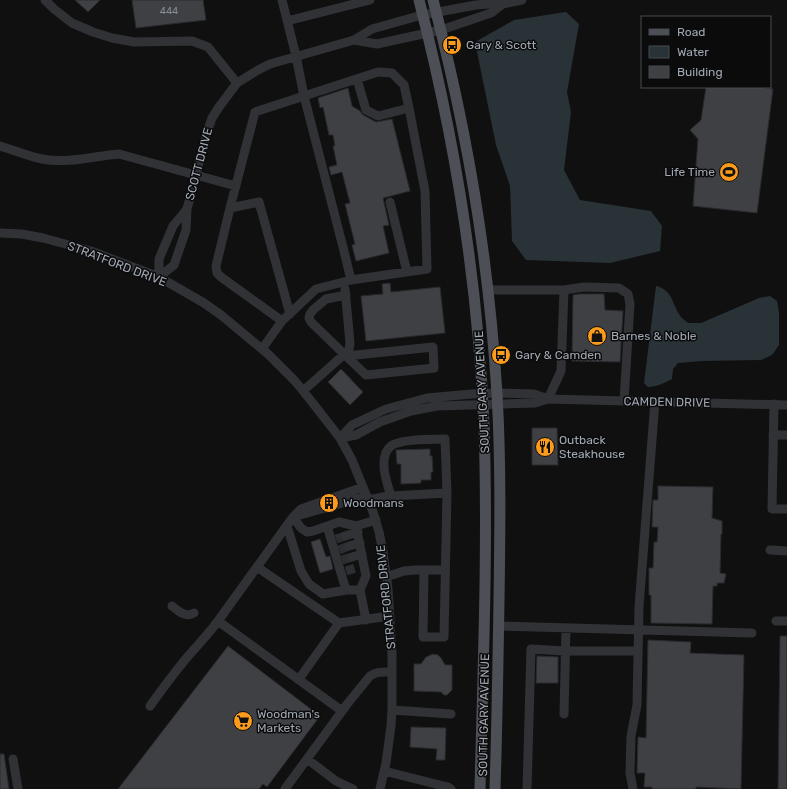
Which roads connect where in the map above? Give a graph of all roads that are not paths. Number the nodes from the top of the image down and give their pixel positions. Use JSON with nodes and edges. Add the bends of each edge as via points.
{"nodes":[{"id":1,"x":45,"y":0,"type":"edge"},
{"id":2,"x":282,"y":0,"type":"edge"},
{"id":3,"x":370,"y":0,"type":"edge"},
{"id":4,"x":419,"y":0,"type":"edge"},
{"id":5,"x":433,"y":0,"type":"edge"},
{"id":6,"x":522,"y":0,"type":"edge"},
{"id":7,"x":493,"y":2,"type":"edge"},
{"id":8,"x":350,"y":3,"type":"edge"},
{"id":9,"x":503,"y":4,"type":"junction"},
{"id":10,"x":436,"y":12,"type":"junction"},
{"id":11,"x":422,"y":15,"type":"junction"},
{"id":12,"x":287,"y":21,"type":"junction"},
{"id":13,"x":441,"y":30,"type":"junction"},
{"id":14,"x":427,"y":33,"type":"junction"},
{"id":15,"x":354,"y":40,"type":"junction"},
{"id":16,"x":296,"y":56,"type":"junction"},
{"id":17,"x":357,"y":79,"type":"junction"},
{"id":18,"x":237,"y":83,"type":"junction"},
{"id":19,"x":304,"y":96,"type":"junction"},
{"id":20,"x":409,"y":108,"type":"junction"},
{"id":21,"x":0,"y":146,"type":"edge"},
{"id":22,"x":196,"y":175,"type":"junction"},
{"id":23,"x":236,"y":186,"type":"junction"},
{"id":24,"x":390,"y":202,"type":"dead end"},
{"id":25,"x":230,"y":208,"type":"junction"},
{"id":26,"x":187,"y":209,"type":"junction"},
{"id":27,"x":0,"y":233,"type":"edge"},
{"id":28,"x":407,"y":272,"type":"junction"},
{"id":29,"x":159,"y":277,"type":"junction"},
{"id":30,"x":348,"y":281,"type":"junction"},
{"id":31,"x":488,"y":290,"type":"junction"},
{"id":32,"x":564,"y":290,"type":"junction"},
{"id":33,"x":346,"y":295,"type":"junction"},
{"id":34,"x":290,"y":314,"type":"junction"},
{"id":35,"x":282,"y":321,"type":"junction"},
{"id":36,"x":262,"y":348,"type":"junction"},
{"id":37,"x":347,"y":357,"type":"junction"},
{"id":38,"x":303,"y":391,"type":"junction"},
{"id":39,"x":482,"y":399,"type":"junction"},
{"id":40,"x":497,"y":399,"type":"junction"},
{"id":41,"x":548,"y":399,"type":"junction"},
{"id":42,"x":624,"y":401,"type":"junction"},
{"id":43,"x":655,"y":401,"type":"junction"},
{"id":44,"x":774,"y":404,"type":"junction"},
{"id":45,"x":787,"y":405,"type":"edge"},
{"id":46,"x":773,"y":435,"type":"junction"},
{"id":47,"x":787,"y":436,"type":"edge"},
{"id":48,"x":340,"y":438,"type":"junction"},
{"id":49,"x":363,"y":487,"type":"junction"},
{"id":50,"x":447,"y":493,"type":"junction"},
{"id":51,"x":391,"y":496,"type":"junction"},
{"id":52,"x":368,"y":498,"type":"junction"},
{"id":53,"x":787,"y":509,"type":"edge"},
{"id":54,"x":293,"y":517,"type":"junction"},
{"id":55,"x":376,"y":520,"type":"junction"},
{"id":56,"x":287,"y":526,"type":"junction"},
{"id":57,"x":327,"y":526,"type":"junction"},
{"id":58,"x":357,"y":529,"type":"junction"},
{"id":59,"x":346,"y":536,"type":"tunnel mouth"},
{"id":60,"x":360,"y":543,"type":"junction"},
{"id":61,"x":349,"y":546,"type":"tunnel mouth"},
{"id":62,"x":770,"y":550,"type":"dead end"},
{"id":63,"x":787,"y":551,"type":"edge"},
{"id":64,"x":362,"y":554,"type":"junction"},
{"id":65,"x":352,"y":557,"type":"tunnel mouth"},
{"id":66,"x":257,"y":566,"type":"junction"},
{"id":67,"x":424,"y":570,"type":"junction"},
{"id":68,"x":445,"y":570,"type":"junction"},
{"id":69,"x":386,"y":577,"type":"junction"},
{"id":70,"x":346,"y":590,"type":"junction"},
{"id":71,"x":360,"y":590,"type":"junction"},
{"id":72,"x":172,"y":606,"type":"dead end"},
{"id":73,"x":194,"y":613,"type":"dead end"},
{"id":74,"x":390,"y":616,"type":"junction"},
{"id":75,"x":366,"y":620,"type":"junction"},
{"id":76,"x":218,"y":621,"type":"junction"},
{"id":77,"x":776,"y":621,"type":"dead end"},
{"id":78,"x":787,"y":621,"type":"edge"},
{"id":79,"x":339,"y":623,"type":"junction"},
{"id":80,"x":498,"y":626,"type":"junction"},
{"id":81,"x":566,"y":628,"type":"junction"},
{"id":82,"x":638,"y":630,"type":"junction"},
{"id":83,"x":752,"y":633,"type":"dead end"},
{"id":84,"x":638,"y":650,"type":"junction"},
{"id":85,"x":566,"y":651,"type":"junction"},
{"id":86,"x":392,"y":672,"type":"junction"},
{"id":87,"x":299,"y":679,"type":"junction"},
{"id":88,"x":150,"y":706,"type":"dead end"},
{"id":89,"x":392,"y":710,"type":"junction"},
{"id":90,"x":342,"y":711,"type":"junction"},
{"id":91,"x":451,"y":714,"type":"dead end"},
{"id":92,"x":564,"y":714,"type":"dead end"},
{"id":93,"x":13,"y":759,"type":"dead end"},
{"id":94,"x":307,"y":759,"type":"junction"},
{"id":95,"x":384,"y":770,"type":"junction"},
{"id":96,"x":18,"y":789,"type":"edge"},
{"id":97,"x":285,"y":789,"type":"edge"},
{"id":98,"x":353,"y":789,"type":"edge"},
{"id":99,"x":380,"y":789,"type":"edge"},
{"id":100,"x":451,"y":789,"type":"edge"},
{"id":101,"x":480,"y":789,"type":"edge"},
{"id":102,"x":495,"y":789,"type":"edge"},
{"id":103,"x":527,"y":789,"type":"edge"},
{"id":104,"x":632,"y":789,"type":"edge"}],
"edges":[{"from":1,"to":18,"type":"street","via":[[72,23],[112,38],[134,42],[192,41],[208,47]]},
{"from":2,"to":12,"type":"street"},
{"from":3,"to":8,"type":"street"},
{"from":4,"to":11,"type":"main road","name":"SOUTH GARY AVENUE"},
{"from":5,"to":10,"type":"main road","name":"SOUTH GARY AVENUE"},
{"from":6,"to":9,"type":"street","name":"SCOTT DRIVE"},
{"from":7,"to":9,"type":"street","name":"SCOTT DRIVE"},
{"from":7,"to":10,"type":"street","name":"SCOTT DRIVE"},
{"from":8,"to":12,"type":"street"},
{"from":9,"to":13,"type":"street","name":"SCOTT DRIVE","via":[[491,13]]},
{"from":10,"to":11,"type":"street","name":"SCOTT DRIVE"},
{"from":10,"to":13,"type":"main road","name":"SOUTH GARY AVENUE"},
{"from":11,"to":14,"type":"main road","name":"SOUTH GARY AVENUE"},
{"from":11,"to":15,"type":"street","name":"SCOTT DRIVE","via":[[372,29]]},
{"from":12,"to":16,"type":"street"},
{"from":13,"to":14,"type":"street","name":"SCOTT DRIVE"},
{"from":13,"to":31,"type":"main road","name":"SOUTH GARY AVENUE","via":[[467,151]]},
{"from":14,"to":15,"type":"street","name":"SCOTT DRIVE","via":[[377,44]]},
{"from":14,"to":39,"type":"main road","name":"SOUTH GARY AVENUE","via":[[449,134],[462,211],[474,300]]},
{"from":15,"to":16,"type":"street","name":"SCOTT DRIVE"},
{"from":16,"to":18,"type":"street","name":"SCOTT DRIVE","via":[[270,64]]},
{"from":16,"to":19,"type":"street"},
{"from":17,"to":19,"type":"street"},
{"from":17,"to":20,"type":"street","via":[[378,72],[392,73],[404,85]]},
{"from":17,"to":20,"type":"street","via":[[366,110],[378,116]]},
{"from":18,"to":22,"type":"street","name":"SCOTT DRIVE","via":[[212,118]]},
{"from":19,"to":23,"type":"street","via":[[255,112]]},
{"from":19,"to":30,"type":"street","via":[[343,245]]},
{"from":20,"to":28,"type":"street","via":[[425,191],[427,269]]},
{"from":21,"to":22,"type":"street","via":[[55,160],[119,154]]},
{"from":22,"to":23,"type":"street"},
{"from":22,"to":26,"type":"street","name":"SCOTT DRIVE"},
{"from":23,"to":25,"type":"street"},
{"from":24,"to":28,"type":"street"},
{"from":25,"to":34,"type":"street","via":[[259,202]]},
{"from":25,"to":35,"type":"street","via":[[216,266],[217,273]]},
{"from":26,"to":29,"type":"street","name":"SCOTT DRIVE","via":[[173,226],[160,259]]},
{"from":26,"to":29,"type":"street","name":"SCOTT DRIVE","via":[[186,230],[174,265]]},
{"from":27,"to":29,"type":"street","name":"STRATFORD DRIVE","via":[[43,238],[91,251]]},
{"from":28,"to":30,"type":"street"},
{"from":29,"to":36,"type":"street","name":"STRATFORD DRIVE","via":[[204,303]]},
{"from":30,"to":33,"type":"street"},
{"from":30,"to":34,"type":"street","via":[[316,289]]},
{"from":31,"to":32,"type":"street"},
{"from":31,"to":40,"type":"main road","name":"SOUTH GARY AVENUE"},
{"from":32,"to":41,"type":"street","via":[[561,371]]},
{"from":32,"to":42,"type":"street","via":[[584,287],[619,288],[628,294],[630,304]]},
{"from":33,"to":37,"type":"street","via":[[350,343]]},
{"from":33,"to":37,"type":"street","via":[[326,300],[313,310],[309,318]]},
{"from":34,"to":35,"type":"street"},
{"from":35,"to":36,"type":"street"},
{"from":36,"to":38,"type":"street","name":"STRATFORD DRIVE"},
{"from":37,"to":37,"type":"street","via":[[366,375],[434,368],[433,347]]},
{"from":37,"to":38,"type":"street"},
{"from":38,"to":48,"type":"street","name":"STRATFORD DRIVE"},
{"from":39,"to":40,"type":"street","name":"CAMDEN DRIVE"},
{"from":39,"to":48,"type":"street","name":"CAMDEN DRIVE","via":[[411,412],[380,422],[356,435]]},
{"from":39,"to":101,"type":"main road","name":"SOUTH GARY AVENUE","via":[[486,520]]},
{"from":40,"to":41,"type":"street","name":"CAMDEN DRIVE","via":[[534,394]]},
{"from":40,"to":80,"type":"main road","name":"SOUTH GARY AVENUE","via":[[500,512]]},
{"from":41,"to":42,"type":"street","name":"CAMDEN DRIVE"},
{"from":42,"to":43,"type":"street","name":"CAMDEN DRIVE"},
{"from":43,"to":44,"type":"street","name":"CAMDEN DRIVE"},
{"from":43,"to":82,"type":"street"},
{"from":44,"to":45,"type":"street","name":"CAMDEN DRIVE"},
{"from":44,"to":46,"type":"street"},
{"from":46,"to":47,"type":"street"},
{"from":46,"to":53,"type":"street","via":[[772,509]]},
{"from":48,"to":49,"type":"street","name":"STRATFORD DRIVE"},
{"from":49,"to":52,"type":"street","name":"STRATFORD DRIVE"},
{"from":49,"to":54,"type":"street","via":[[300,509]]},
{"from":50,"to":51,"type":"street"},
{"from":50,"to":51,"type":"street","via":[[446,439],[412,440],[393,444],[387,451],[384,462]]},
{"from":50,"to":68,"type":"street"},
{"from":51,"to":52,"type":"street"},
{"from":52,"to":54,"type":"street"},
{"from":52,"to":55,"type":"street","name":"STRATFORD DRIVE"},
{"from":54,"to":56,"type":"street"},
{"from":54,"to":57,"type":"street","via":[[307,532]]},
{"from":55,"to":58,"type":"street"},
{"from":55,"to":69,"type":"street","name":"STRATFORD DRIVE"},
{"from":56,"to":66,"type":"street"},
{"from":56,"to":70,"type":"street","via":[[301,570],[309,584],[323,594]]},
{"from":57,"to":58,"type":"street","via":[[339,522]]},
{"from":57,"to":70,"type":"street","via":[[337,550]]},
{"from":58,"to":59,"type":"street"},
{"from":58,"to":60,"type":"street"},
{"from":60,"to":61,"type":"street"},
{"from":60,"to":64,"type":"street"},
{"from":62,"to":63,"type":"street"},
{"from":64,"to":65,"type":"street"},
{"from":64,"to":71,"type":"street","via":[[360,566],[366,576]]},
{"from":66,"to":76,"type":"street"},
{"from":66,"to":79,"type":"street"},
{"from":67,"to":68,"type":"street"},
{"from":67,"to":68,"type":"street","via":[[422,637],[444,637]]},
{"from":67,"to":69,"type":"street","via":[[404,570]]},
{"from":69,"to":74,"type":"street","name":"STRATFORD DRIVE"},
{"from":70,"to":71,"type":"street"},
{"from":71,"to":75,"type":"street"},
{"from":72,"to":73,"type":"street","via":[[186,615]]},
{"from":74,"to":75,"type":"street"},
{"from":74,"to":86,"type":"street","name":"STRATFORD DRIVE"},
{"from":75,"to":79,"type":"street"},
{"from":76,"to":87,"type":"street"},
{"from":76,"to":88,"type":"street"},
{"from":77,"to":78,"type":"street"},
{"from":79,"to":87,"type":"street"},
{"from":80,"to":81,"type":"street"},
{"from":80,"to":102,"type":"main road","name":"SOUTH GARY AVENUE"},
{"from":81,"to":82,"type":"street"},
{"from":81,"to":85,"type":"street"},
{"from":82,"to":83,"type":"street"},
{"from":82,"to":84,"type":"street"},
{"from":84,"to":85,"type":"street"},
{"from":84,"to":104,"type":"street","via":[[637,705],[631,736]]},
{"from":85,"to":92,"type":"street"},
{"from":85,"to":103,"type":"street","via":[[531,649]]},
{"from":86,"to":89,"type":"street","name":"STRATFORD DRIVE"},
{"from":86,"to":90,"type":"street","via":[[378,672],[370,676]]},
{"from":87,"to":90,"type":"street"},
{"from":89,"to":91,"type":"street"},
{"from":89,"to":95,"type":"street","name":"STRATFORD DRIVE"},
{"from":90,"to":94,"type":"street"},
{"from":93,"to":96,"type":"street"},
{"from":94,"to":97,"type":"street"},
{"from":94,"to":98,"type":"street","via":[[336,781]]},
{"from":95,"to":99,"type":"street","name":"STRATFORD DRIVE"},
{"from":95,"to":100,"type":"street"}]}
